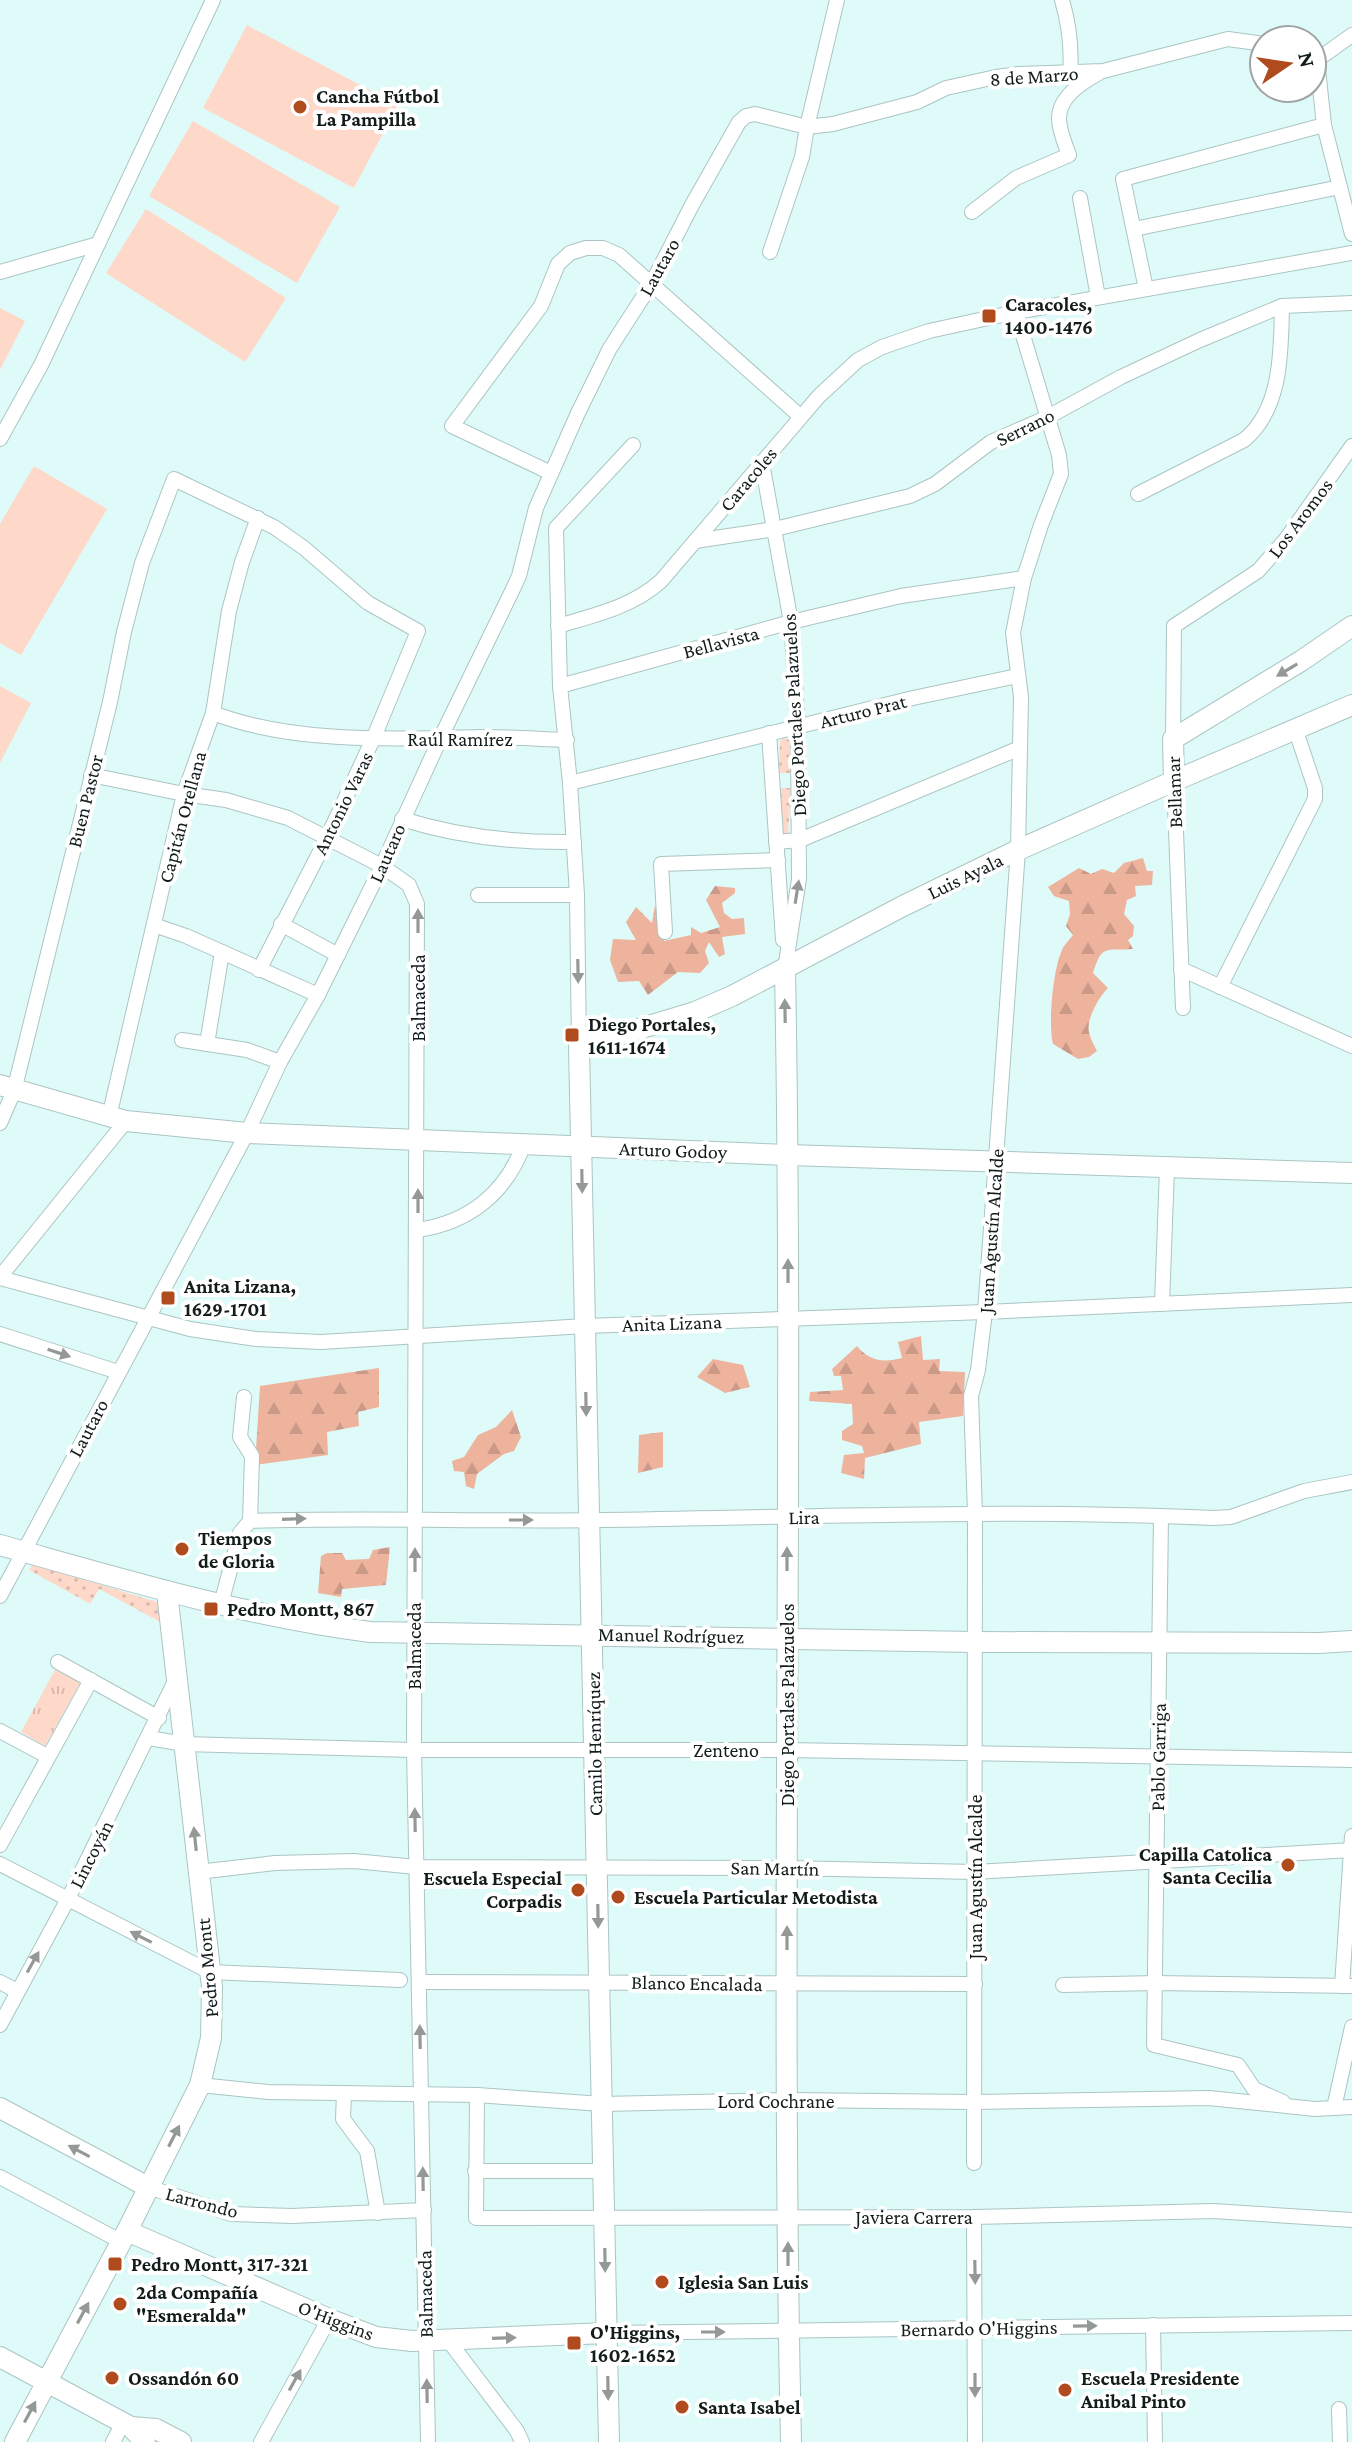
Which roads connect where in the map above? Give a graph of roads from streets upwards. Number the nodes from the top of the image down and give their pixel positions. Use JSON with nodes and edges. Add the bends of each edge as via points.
{"nodes":[{"id":1,"x":213,"y":0,"type":"edge"},
{"id":2,"x":837,"y":0,"type":"edge"},
{"id":3,"x":1062,"y":0,"type":"edge"},
{"id":4,"x":1352,"y":35,"type":"edge"},
{"id":5,"x":1248,"y":42,"type":"edge"},
{"id":6,"x":1328,"y":50,"type":"edge"},
{"id":7,"x":1103,"y":71,"type":"junction"},
{"id":8,"x":1070,"y":74,"type":"junction"},
{"id":9,"x":1321,"y":104,"type":"edge"},
{"id":10,"x":760,"y":115,"type":"joint"},
{"id":11,"x":1324,"y":125,"type":"junction"},
{"id":12,"x":807,"y":127,"type":"junction"},
{"id":13,"x":1340,"y":187,"type":"junction"},
{"id":14,"x":1080,"y":198,"type":"dead end"},
{"id":15,"x":972,"y":212,"type":"dead end"},
{"id":16,"x":1134,"y":229,"type":"junction"},
{"id":17,"x":1352,"y":234,"type":"edge"},
{"id":18,"x":98,"y":244,"type":"junction"},
{"id":19,"x":770,"y":252,"type":"dead end"},
{"id":20,"x":1352,"y":253,"type":"edge"},
{"id":21,"x":0,"y":272,"type":"edge"},
{"id":22,"x":652,"y":283,"type":"junction"},
{"id":23,"x":1146,"y":289,"type":"junction"},
{"id":24,"x":1098,"y":297,"type":"junction"},
{"id":25,"x":1352,"y":303,"type":"edge"},
{"id":26,"x":1282,"y":306,"type":"junction"},
{"id":27,"x":1016,"y":312,"type":"junction"},
{"id":28,"x":801,"y":417,"type":"junction"},
{"id":29,"x":1046,"y":418,"type":"junction"},
{"id":30,"x":0,"y":439,"type":"edge"},
{"id":31,"x":633,"y":445,"type":"dead end"},
{"id":32,"x":1352,"y":446,"type":"edge"},
{"id":33,"x":762,"y":463,"type":"junction"},
{"id":34,"x":551,"y":473,"type":"junction"},
{"id":35,"x":1138,"y":494,"type":"dead end"},
{"id":36,"x":258,"y":518,"type":"junction"},
{"id":37,"x":775,"y":529,"type":"junction"},
{"id":38,"x":695,"y":541,"type":"junction"},
{"id":39,"x":1024,"y":578,"type":"junction"},
{"id":40,"x":791,"y":622,"type":"junction"},
{"id":41,"x":558,"y":626,"type":"junction"},
{"id":42,"x":1352,"y":626,"type":"edge"},
{"id":43,"x":1017,"y":676,"type":"junction"},
{"id":44,"x":560,"y":686,"type":"junction"},
{"id":45,"x":1352,"y":705,"type":"edge"},
{"id":46,"x":213,"y":713,"type":"junction"},
{"id":47,"x":798,"y":727,"type":"junction"},
{"id":48,"x":1295,"y":728,"type":"junction"},
{"id":49,"x":769,"y":733,"type":"junction"},
{"id":50,"x":374,"y":737,"type":"junction"},
{"id":51,"x":440,"y":739,"type":"junction"},
{"id":52,"x":1173,"y":739,"type":"junction"},
{"id":53,"x":567,"y":740,"type":"junction"},
{"id":54,"x":1020,"y":748,"type":"junction"},
{"id":55,"x":91,"y":775,"type":"junction"},
{"id":56,"x":1174,"y":781,"type":"junction"},
{"id":57,"x":570,"y":783,"type":"junction"},
{"id":58,"x":184,"y":794,"type":"junction"},
{"id":59,"x":402,"y":819,"type":"junction"},
{"id":60,"x":327,"y":838,"type":"junction"},
{"id":61,"x":800,"y":840,"type":"junction"},
{"id":62,"x":574,"y":842,"type":"junction"},
{"id":63,"x":776,"y":842,"type":"junction"},
{"id":64,"x":1018,"y":850,"type":"junction"},
{"id":65,"x":778,"y":860,"type":"junction"},
{"id":66,"x":382,"y":866,"type":"junction"},
{"id":67,"x":478,"y":895,"type":"dead end"},
{"id":68,"x":577,"y":895,"type":"junction"},
{"id":69,"x":281,"y":924,"type":"junction"},
{"id":70,"x":154,"y":925,"type":"junction"},
{"id":71,"x":665,"y":932,"type":"dead end"},
{"id":72,"x":222,"y":952,"type":"junction"},
{"id":73,"x":338,"y":955,"type":"junction"},
{"id":74,"x":785,"y":969,"type":"junction"},
{"id":75,"x":1181,"y":969,"type":"junction"},
{"id":76,"x":259,"y":970,"type":"junction"},
{"id":77,"x":1220,"y":987,"type":"junction"},
{"id":78,"x":318,"y":995,"type":"junction"},
{"id":79,"x":1183,"y":1008,"type":"dead end"},
{"id":80,"x":182,"y":1040,"type":"dead end"},
{"id":81,"x":207,"y":1044,"type":"junction"},
{"id":82,"x":1352,"y":1046,"type":"edge"},
{"id":83,"x":579,"y":1047,"type":"junction"},
{"id":84,"x":280,"y":1062,"type":"junction"},
{"id":85,"x":7,"y":1088,"type":"edge"},
{"id":86,"x":118,"y":1119,"type":"junction"},
{"id":87,"x":0,"y":1123,"type":"edge"},
{"id":88,"x":247,"y":1133,"type":"junction"},
{"id":89,"x":418,"y":1139,"type":"junction"},
{"id":90,"x":524,"y":1144,"type":"junction"},
{"id":91,"x":581,"y":1147,"type":"junction"},
{"id":92,"x":788,"y":1155,"type":"junction"},
{"id":93,"x":996,"y":1162,"type":"junction"},
{"id":94,"x":1167,"y":1168,"type":"junction"},
{"id":95,"x":1352,"y":1173,"type":"edge"},
{"id":96,"x":417,"y":1230,"type":"junction"},
{"id":97,"x":0,"y":1278,"type":"edge"},
{"id":98,"x":1352,"y":1295,"type":"edge"},
{"id":99,"x":1162,"y":1304,"type":"junction"},
{"id":100,"x":985,"y":1312,"type":"junction"},
{"id":101,"x":148,"y":1318,"type":"junction"},
{"id":102,"x":788,"y":1319,"type":"junction"},
{"id":103,"x":585,"y":1326,"type":"junction"},
{"id":104,"x":0,"y":1334,"type":"edge"},
{"id":105,"x":417,"y":1335,"type":"junction"},
{"id":106,"x":118,"y":1372,"type":"junction"},
{"id":107,"x":244,"y":1397,"type":"dead end"},
{"id":108,"x":1352,"y":1482,"type":"edge"},
{"id":109,"x":975,"y":1514,"type":"junction"},
{"id":110,"x":1161,"y":1516,"type":"junction"},
{"id":111,"x":787,"y":1517,"type":"junction"},
{"id":112,"x":415,"y":1519,"type":"junction"},
{"id":113,"x":589,"y":1520,"type":"junction"},
{"id":114,"x":250,"y":1521,"type":"junction"},
{"id":115,"x":0,"y":1545,"type":"edge"},
{"id":116,"x":24,"y":1552,"type":"junction"},
{"id":117,"x":167,"y":1592,"type":"junction"},
{"id":118,"x":0,"y":1596,"type":"edge"},
{"id":119,"x":211,"y":1602,"type":"junction"},
{"id":120,"x":414,"y":1633,"type":"junction"},
{"id":121,"x":592,"y":1634,"type":"junction"},
{"id":122,"x":787,"y":1637,"type":"junction"},
{"id":123,"x":1352,"y":1641,"type":"edge"},
{"id":124,"x":975,"y":1642,"type":"junction"},
{"id":125,"x":1159,"y":1643,"type":"junction"},
{"id":126,"x":173,"y":1644,"type":"junction"},
{"id":127,"x":58,"y":1662,"type":"dead end"},
{"id":128,"x":177,"y":1679,"type":"junction"},
{"id":129,"x":91,"y":1680,"type":"junction"},
{"id":130,"x":159,"y":1718,"type":"junction"},
{"id":131,"x":0,"y":1731,"type":"edge"},
{"id":132,"x":149,"y":1738,"type":"junction"},
{"id":133,"x":184,"y":1744,"type":"junction"},
{"id":134,"x":594,"y":1749,"type":"junction"},
{"id":135,"x":414,"y":1750,"type":"junction"},
{"id":136,"x":787,"y":1750,"type":"junction"},
{"id":137,"x":975,"y":1752,"type":"junction"},
{"id":138,"x":47,"y":1756,"type":"junction"},
{"id":139,"x":1159,"y":1756,"type":"junction"},
{"id":140,"x":1352,"y":1760,"type":"edge"},
{"id":141,"x":1352,"y":1836,"type":"edge"},
{"id":142,"x":0,"y":1845,"type":"edge"},
{"id":143,"x":1352,"y":1850,"type":"edge"},
{"id":144,"x":1157,"y":1860,"type":"junction"},
{"id":145,"x":0,"y":1864,"type":"edge"},
{"id":146,"x":597,"y":1866,"type":"junction"},
{"id":147,"x":416,"y":1867,"type":"junction"},
{"id":148,"x":787,"y":1868,"type":"junction"},
{"id":149,"x":198,"y":1872,"type":"junction"},
{"id":150,"x":975,"y":1872,"type":"junction"},
{"id":151,"x":68,"y":1899,"type":"junction"},
{"id":152,"x":210,"y":1972,"type":"junction"},
{"id":153,"x":400,"y":1980,"type":"dead end"},
{"id":154,"x":0,"y":1982,"type":"edge"},
{"id":155,"x":419,"y":1982,"type":"junction"},
{"id":156,"x":599,"y":1982,"type":"junction"},
{"id":157,"x":1156,"y":1983,"type":"junction"},
{"id":158,"x":975,"y":1984,"type":"junction"},
{"id":159,"x":788,"y":1985,"type":"junction"},
{"id":160,"x":1063,"y":1985,"type":"dead end"},
{"id":161,"x":1347,"y":1986,"type":"edge"},
{"id":162,"x":17,"y":1991,"type":"junction"},
{"id":163,"x":0,"y":2025,"type":"edge"},
{"id":164,"x":1352,"y":2027,"type":"edge"},
{"id":165,"x":200,"y":2085,"type":"junction"},
{"id":166,"x":344,"y":2093,"type":"junction"},
{"id":167,"x":421,"y":2093,"type":"junction"},
{"id":168,"x":477,"y":2095,"type":"junction"},
{"id":169,"x":788,"y":2100,"type":"junction"},
{"id":170,"x":974,"y":2102,"type":"junction"},
{"id":171,"x":602,"y":2104,"type":"junction"},
{"id":172,"x":1292,"y":2107,"type":"junction"},
{"id":173,"x":1352,"y":2107,"type":"edge"},
{"id":174,"x":0,"y":2108,"type":"edge"},
{"id":175,"x":1334,"y":2108,"type":"junction"},
{"id":176,"x":974,"y":2163,"type":"dead end"},
{"id":177,"x":475,"y":2171,"type":"junction"},
{"id":178,"x":604,"y":2171,"type":"junction"},
{"id":179,"x":0,"y":2177,"type":"edge"},
{"id":180,"x":148,"y":2187,"type":"junction"},
{"id":181,"x":424,"y":2210,"type":"junction"},
{"id":182,"x":378,"y":2213,"type":"junction"},
{"id":183,"x":604,"y":2217,"type":"junction"},
{"id":184,"x":974,"y":2217,"type":"junction"},
{"id":185,"x":788,"y":2218,"type":"junction"},
{"id":186,"x":1352,"y":2220,"type":"edge"},
{"id":187,"x":124,"y":2236,"type":"junction"},
{"id":188,"x":329,"y":2319,"type":"junction"},
{"id":189,"x":1352,"y":2323,"type":"edge"},
{"id":190,"x":1153,"y":2325,"type":"junction"},
{"id":191,"x":975,"y":2328,"type":"junction"},
{"id":192,"x":788,"y":2332,"type":"junction"},
{"id":193,"x":607,"y":2333,"type":"junction"},
{"id":194,"x":448,"y":2340,"type":"junction"},
{"id":195,"x":426,"y":2341,"type":"junction"},
{"id":196,"x":0,"y":2357,"type":"edge"},
{"id":197,"x":46,"y":2382,"type":"junction"},
{"id":198,"x":1339,"y":2409,"type":"dead end"},
{"id":199,"x":133,"y":2431,"type":"edge"},
{"id":200,"x":15,"y":2442,"type":"edge"},
{"id":201,"x":113,"y":2442,"type":"edge"},
{"id":202,"x":181,"y":2442,"type":"edge"},
{"id":203,"x":261,"y":2442,"type":"edge"},
{"id":204,"x":428,"y":2442,"type":"edge"},
{"id":205,"x":522,"y":2442,"type":"edge"},
{"id":206,"x":609,"y":2442,"type":"edge"},
{"id":207,"x":791,"y":2442,"type":"edge"},
{"id":208,"x":975,"y":2442,"type":"edge"},
{"id":209,"x":1155,"y":2442,"type":"edge"},
{"id":210,"x":1340,"y":2442,"type":"edge"}],
"edges":[{"from":1,"to":18,"type":"street"},
{"from":2,"to":12,"type":"street"},
{"from":3,"to":8,"type":"street"},
{"from":4,"to":6,"type":"street"},
{"from":5,"to":7,"type":"street","name":"8 de Marzo","via":[[1228,39]]},
{"from":7,"to":8,"type":"street","name":"8 de Marzo"},
{"from":7,"to":15,"type":"street","via":[[1062,104],[1059,123],[1069,155],[1016,178]]},
{"from":8,"to":12,"type":"street","name":"8 de Marzo","via":[[1019,74],[972,82],[874,114]]},
{"from":9,"to":11,"type":"street"},
{"from":10,"to":12,"type":"street","name":"8 de Marzo"},
{"from":10,"to":22,"type":"street","name":"Lautaro","via":[[746,116],[736,125]]},
{"from":11,"to":13,"type":"street"},
{"from":11,"to":16,"type":"street","via":[[1123,179]]},
{"from":12,"to":19,"type":"street"},
{"from":13,"to":16,"type":"street"},
{"from":13,"to":17,"type":"street"},
{"from":14,"to":24,"type":"street"},
{"from":16,"to":23,"type":"street"},
{"from":18,"to":21,"type":"street"},
{"from":18,"to":30,"type":"street"},
{"from":20,"to":23,"type":"street","name":"Caracoles"},
{"from":22,"to":28,"type":"street"},
{"from":22,"to":34,"type":"street","name":"Lautaro","via":[[610,348]]},
{"from":22,"to":34,"type":"street","via":[[611,251],[594,247],[563,258],[541,306],[452,426]]},
{"from":23,"to":24,"type":"street","name":"Caracoles"},
{"from":24,"to":27,"type":"street","name":"Caracoles"},
{"from":25,"to":26,"type":"street","name":"Serrano"},
{"from":26,"to":29,"type":"street","name":"Serrano","via":[[1159,358]]},
{"from":26,"to":35,"type":"street","via":[[1275,386],[1257,429]]},
{"from":27,"to":28,"type":"street","name":"Caracoles","via":[[882,347],[836,379]]},
{"from":27,"to":29,"type":"street","name":"Juan Agustín Alcalde"},
{"from":28,"to":33,"type":"street","name":"Caracoles"},
{"from":29,"to":37,"type":"street","name":"Serrano","via":[[991,442],[910,496]]},
{"from":29,"to":39,"type":"street","name":"Juan Agustín Alcalde","via":[[1061,474]]},
{"from":31,"to":41,"type":"street","via":[[556,528]]},
{"from":32,"to":52,"type":"street","name":"Los Aromos","via":[[1258,571],[1174,626]]},
{"from":33,"to":37,"type":"street","name":"Diego Portales Palazuelos"},
{"from":33,"to":38,"type":"street","name":"Caracoles"},
{"from":34,"to":51,"type":"street","name":"Lautaro","via":[[533,517],[519,576]]},
{"from":36,"to":46,"type":"street","name":"Capitán Orellana","via":[[229,611]]},
{"from":36,"to":50,"type":"street","name":"Antonio Varas","via":[[304,548],[368,603],[418,631]]},
{"from":36,"to":55,"type":"street","name":"Buen Pastor","via":[[174,479],[142,563]]},
{"from":37,"to":38,"type":"street","name":"Serrano"},
{"from":37,"to":40,"type":"street","name":"Diego Portales Palazuelos"},
{"from":38,"to":41,"type":"street","name":"Caracoles","via":[[641,597]]},
{"from":39,"to":40,"type":"street","name":"Bellavista","via":[[901,596]]},
{"from":39,"to":43,"type":"street","name":"Juan Agustín Alcalde","via":[[1013,633]]},
{"from":40,"to":44,"type":"street","name":"Bellavista"},
{"from":40,"to":47,"type":"street","name":"Diego Portales Palazuelos"},
{"from":41,"to":44,"type":"street"},
{"from":42,"to":52,"type":"street","name":"Bellamar","one_way":true},
{"from":43,"to":47,"type":"street","name":"Arturo Prat"},
{"from":43,"to":54,"type":"street","name":"Juan Agustín Alcalde"},
{"from":44,"to":53,"type":"street"},
{"from":45,"to":48,"type":"street","name":"Luis Ayala"},
{"from":46,"to":50,"type":"street","name":"Raúl Ramírez","via":[[262,728]]},
{"from":46,"to":58,"type":"street","name":"Capitán Orellana"},
{"from":47,"to":49,"type":"street","name":"Arturo Prat"},
{"from":47,"to":61,"type":"street","name":"Diego Portales Palazuelos"},
{"from":48,"to":56,"type":"street","name":"Luis Ayala"},
{"from":48,"to":77,"type":"street","via":[[1315,799]]},
{"from":49,"to":57,"type":"street","name":"Arturo Prat"},
{"from":49,"to":63,"type":"street","name":"Diego Portales Palazuelos"},
{"from":50,"to":51,"type":"street","name":"Raúl Ramírez"},
{"from":50,"to":60,"type":"street","name":"Antonio Varas"},
{"from":51,"to":53,"type":"street","name":"Raúl Ramírez"},
{"from":51,"to":59,"type":"street","name":"Lautaro"},
{"from":52,"to":56,"type":"street","name":"Bellamar"},
{"from":53,"to":57,"type":"street"},
{"from":54,"to":61,"type":"street"},
{"from":54,"to":64,"type":"street","name":"Juan Agustín Alcalde"},
{"from":55,"to":58,"type":"street"},
{"from":55,"to":85,"type":"street","name":"Buen Pastor"},
{"from":56,"to":64,"type":"street","name":"Luis Ayala"},
{"from":56,"to":75,"type":"street","name":"Bellamar"},
{"from":57,"to":62,"type":"street"},
{"from":58,"to":60,"type":"street","via":[[247,804]]},
{"from":58,"to":70,"type":"street","name":"Capitán Orellana"},
{"from":59,"to":62,"type":"street","via":[[488,838]]},
{"from":59,"to":66,"type":"street","name":"Lautaro"},
{"from":60,"to":66,"type":"street"},
{"from":60,"to":69,"type":"street","name":"Antonio Varas"},
{"from":61,"to":63,"type":"street"},
{"from":74,"to":61,"type":"street","name":"Diego Portales Palazuelos","one_way":true},
{"from":62,"to":68,"type":"street"},
{"from":63,"to":65,"type":"street","name":"Diego Portales Palazuelos"},
{"from":64,"to":74,"type":"street","name":"Luis Ayala"},
{"from":64,"to":93,"type":"street","name":"Juan Agustín Alcalde"},
{"from":65,"to":71,"type":"street","via":[[661,864]]},
{"from":65,"to":74,"type":"street","name":"Diego Portales Palazuelos"},
{"from":66,"to":73,"type":"street","name":"Lautaro"},
{"from":89,"to":66,"type":"street","name":"Balmaceda","one_way":true,"via":[[417,904],[409,885]]},
{"from":67,"to":68,"type":"street"},
{"from":68,"to":83,"type":"street","one_way":true},
{"from":69,"to":73,"type":"street"},
{"from":69,"to":76,"type":"street","name":"Antonio Varas"},
{"from":70,"to":72,"type":"street"},
{"from":70,"to":86,"type":"street","name":"Capitán Orellana"},
{"from":72,"to":76,"type":"street"},
{"from":72,"to":81,"type":"street"},
{"from":73,"to":78,"type":"street","name":"Lautaro"},
{"from":74,"to":83,"type":"street","name":"Luis Ayala","via":[[695,1012]]},
{"from":92,"to":74,"type":"street","name":"Diego Portales Palazuelos","one_way":true},
{"from":75,"to":77,"type":"street"},
{"from":75,"to":79,"type":"street","name":"Bellamar"},
{"from":76,"to":78,"type":"street"},
{"from":77,"to":82,"type":"street"},
{"from":78,"to":84,"type":"street","name":"Lautaro"},
{"from":80,"to":81,"type":"street"},
{"from":81,"to":84,"type":"street"},
{"from":83,"to":91,"type":"street","name":"Camilo Henríquez"},
{"from":84,"to":88,"type":"street","name":"Lautaro"},
{"from":85,"to":86,"type":"street","name":"Arturo Godoy"},
{"from":85,"to":87,"type":"street","name":"Buen Pastor"},
{"from":86,"to":88,"type":"street","name":"Arturo Godoy"},
{"from":86,"to":97,"type":"street","name":"Capitán Orellana"},
{"from":88,"to":89,"type":"street","name":"Arturo Godoy"},
{"from":88,"to":101,"type":"street","name":"Lautaro"},
{"from":89,"to":90,"type":"street","name":"Arturo Godoy"},
{"from":96,"to":89,"type":"street","name":"Balmaceda","one_way":true},
{"from":90,"to":91,"type":"street","name":"Arturo Godoy"},
{"from":90,"to":96,"type":"street","via":[[501,1186],[478,1208],[456,1221]]},
{"from":91,"to":92,"type":"street","name":"Arturo Godoy"},
{"from":91,"to":103,"type":"street","name":"Camilo Henríquez","one_way":true},
{"from":92,"to":93,"type":"street","name":"Arturo Godoy"},
{"from":102,"to":92,"type":"street","name":"Diego Portales Palazuelos","one_way":true},
{"from":93,"to":94,"type":"street","name":"Arturo Godoy"},
{"from":93,"to":100,"type":"street","name":"Juan Agustín Alcalde"},
{"from":94,"to":95,"type":"street","name":"Arturo Godoy"},
{"from":94,"to":99,"type":"street"},
{"from":96,"to":105,"type":"street","name":"Balmaceda"},
{"from":97,"to":101,"type":"street","name":"Anita Lizana"},
{"from":98,"to":99,"type":"street","name":"Anita Lizana"},
{"from":99,"to":100,"type":"street","name":"Anita Lizana"},
{"from":100,"to":102,"type":"street","name":"Anita Lizana"},
{"from":100,"to":109,"type":"street","name":"Juan Agustín Alcalde","via":[[971,1396]]},
{"from":101,"to":105,"type":"street","name":"Anita Lizana","via":[[223,1335],[289,1341]]},
{"from":101,"to":106,"type":"street","name":"Lautaro"},
{"from":102,"to":103,"type":"street","name":"Anita Lizana"},
{"from":102,"to":111,"type":"street","name":"Diego Portales Palazuelos"},
{"from":103,"to":105,"type":"street","name":"Anita Lizana"},
{"from":103,"to":113,"type":"street","name":"Camilo Henríquez","one_way":true},
{"from":104,"to":106,"type":"street","one_way":true},
{"from":105,"to":112,"type":"street","name":"Balmaceda"},
{"from":106,"to":116,"type":"street","name":"Lautaro"},
{"from":107,"to":114,"type":"street","via":[[240,1437],[252,1456]]},
{"from":108,"to":110,"type":"street","name":"Lira","via":[[1304,1491],[1231,1517]]},
{"from":109,"to":110,"type":"street","name":"Lira"},
{"from":109,"to":111,"type":"street","name":"Lira"},
{"from":109,"to":124,"type":"street","name":"Juan Agustín Alcalde"},
{"from":110,"to":125,"type":"street","name":"Pablo Garriga"},
{"from":111,"to":113,"type":"street","name":"Lira"},
{"from":122,"to":111,"type":"street","name":"Diego Portales Palazuelos","one_way":true},
{"from":112,"to":113,"type":"street","name":"Lira","one_way":true},
{"from":114,"to":112,"type":"street","name":"Lira","one_way":true},
{"from":120,"to":112,"type":"street","name":"Balmaceda","one_way":true},
{"from":113,"to":121,"type":"street","name":"Camilo Henríquez"},
{"from":114,"to":119,"type":"street"},
{"from":115,"to":116,"type":"street","name":"Manuel Rodríguez"},
{"from":116,"to":117,"type":"street","name":"Manuel Rodríguez"},
{"from":116,"to":118,"type":"street","name":"Lautaro"},
{"from":117,"to":119,"type":"street","name":"Manuel Rodríguez"},
{"from":117,"to":126,"type":"street","name":"Pedro Montt"},
{"from":119,"to":120,"type":"street","name":"Manuel Rodríguez","via":[[334,1628]]},
{"from":119,"to":126,"type":"street","via":[[184,1619]]},
{"from":120,"to":121,"type":"street","name":"Manuel Rodríguez"},
{"from":120,"to":135,"type":"street","name":"Balmaceda"},
{"from":121,"to":122,"type":"street","name":"Manuel Rodríguez"},
{"from":121,"to":134,"type":"street","name":"Camilo Henríquez"},
{"from":122,"to":124,"type":"street","name":"Manuel Rodríguez"},
{"from":122,"to":136,"type":"street","name":"Diego Portales Palazuelos"},
{"from":123,"to":125,"type":"street","name":"Manuel Rodríguez"},
{"from":124,"to":125,"type":"street","name":"Manuel Rodríguez"},
{"from":124,"to":137,"type":"street","name":"Juan Agustín Alcalde"},
{"from":125,"to":139,"type":"street","name":"Pablo Garriga"},
{"from":126,"to":128,"type":"street","name":"Pedro Montt"},
{"from":127,"to":129,"type":"street"},
{"from":128,"to":130,"type":"street","name":"Lincoyán"},
{"from":128,"to":133,"type":"street","name":"Pedro Montt"},
{"from":129,"to":130,"type":"street"},
{"from":129,"to":138,"type":"street"},
{"from":130,"to":132,"type":"street","name":"Lincoyán"},
{"from":131,"to":138,"type":"street"},
{"from":132,"to":133,"type":"street","name":"Zenteno"},
{"from":132,"to":151,"type":"street","name":"Lincoyán"},
{"from":133,"to":135,"type":"street","name":"Zenteno"},
{"from":149,"to":133,"type":"street","name":"Pedro Montt","one_way":true},
{"from":134,"to":135,"type":"street","name":"Zenteno"},
{"from":134,"to":136,"type":"street","name":"Zenteno"},
{"from":134,"to":146,"type":"street","name":"Camilo Henríquez"},
{"from":147,"to":135,"type":"street","name":"Balmaceda","one_way":true},
{"from":136,"to":137,"type":"street","name":"Zenteno"},
{"from":136,"to":148,"type":"street","name":"Diego Portales Palazuelos"},
{"from":137,"to":139,"type":"street","name":"Zenteno"},
{"from":137,"to":150,"type":"street","name":"Juan Agustín Alcalde"},
{"from":138,"to":142,"type":"street"},
{"from":139,"to":140,"type":"street","name":"Zenteno"},
{"from":139,"to":144,"type":"street","name":"Pablo Garriga"},
{"from":141,"to":143,"type":"street"},
{"from":143,"to":144,"type":"street","name":"San Martín"},
{"from":143,"to":161,"type":"street"},
{"from":144,"to":150,"type":"street","name":"San Martín"},
{"from":144,"to":157,"type":"street","name":"Pablo Garriga"},
{"from":145,"to":151,"type":"street"},
{"from":146,"to":147,"type":"street","name":"San Martín"},
{"from":146,"to":148,"type":"street","name":"San Martín"},
{"from":146,"to":156,"type":"street","name":"Camilo Henríquez","one_way":true},
{"from":147,"to":149,"type":"street","name":"San Martín","via":[[354,1861]]},
{"from":147,"to":155,"type":"street","name":"Balmaceda"},
{"from":148,"to":150,"type":"street","name":"San Martín"},
{"from":159,"to":148,"type":"street","name":"Diego Portales Palazuelos","one_way":true},
{"from":149,"to":152,"type":"street","name":"Pedro Montt"},
{"from":150,"to":158,"type":"street","name":"Juan Agustín Alcalde"},
{"from":152,"to":151,"type":"street","one_way":true},
{"from":162,"to":151,"type":"street","name":"Lincoyán","one_way":true},
{"from":152,"to":153,"type":"street"},
{"from":152,"to":165,"type":"street","name":"Pedro Montt","via":[[212,2030]]},
{"from":154,"to":162,"type":"street"},
{"from":155,"to":156,"type":"street","name":"Blanco Encalada"},
{"from":167,"to":155,"type":"street","name":"Balmaceda","one_way":true},
{"from":156,"to":159,"type":"street","name":"Blanco Encalada"},
{"from":156,"to":171,"type":"street","name":"Camilo Henríquez"},
{"from":157,"to":160,"type":"street"},
{"from":157,"to":161,"type":"street"},
{"from":157,"to":172,"type":"street","name":"Pablo Garriga","via":[[1154,2045],[1238,2065],[1254,2089]]},
{"from":158,"to":159,"type":"street","name":"Blanco Encalada"},
{"from":158,"to":170,"type":"street","name":"Juan Agustín Alcalde"},
{"from":159,"to":169,"type":"street","name":"Diego Portales Palazuelos"},
{"from":162,"to":163,"type":"street","name":"Lincoyán"},
{"from":164,"to":175,"type":"street"},
{"from":165,"to":166,"type":"street","name":"Lord Cochrane"},
{"from":180,"to":165,"type":"street","name":"Pedro Montt","one_way":true},
{"from":166,"to":167,"type":"street","name":"Lord Cochrane"},
{"from":166,"to":182,"type":"street","via":[[343,2119],[367,2151]]},
{"from":167,"to":168,"type":"street","name":"Lord Cochrane"},
{"from":181,"to":167,"type":"street","name":"Balmaceda","one_way":true},
{"from":168,"to":171,"type":"street","name":"Lord Cochrane"},
{"from":168,"to":177,"type":"street"},
{"from":169,"to":170,"type":"street","name":"Lord Cochrane"},
{"from":169,"to":171,"type":"street","name":"Lord Cochrane"},
{"from":169,"to":185,"type":"street","name":"Diego Portales Palazuelos"},
{"from":170,"to":172,"type":"street","name":"Lord Cochrane","via":[[1209,2098]]},
{"from":170,"to":176,"type":"street","name":"Juan Agustín Alcalde"},
{"from":171,"to":178,"type":"street","name":"Camilo Henríquez"},
{"from":172,"to":175,"type":"street","name":"Lord Cochrane"},
{"from":173,"to":175,"type":"street","name":"Lord Cochrane"},
{"from":180,"to":174,"type":"street","name":"Larrondo","one_way":true},
{"from":177,"to":178,"type":"street"},
{"from":177,"to":183,"type":"street","name":"Javiera Carrera","via":[[476,2218]]},
{"from":178,"to":183,"type":"street","name":"Camilo Henríquez"},
{"from":179,"to":187,"type":"street"},
{"from":180,"to":182,"type":"street","name":"Larrondo","via":[[231,2214]]},
{"from":180,"to":187,"type":"street","name":"Pedro Montt"},
{"from":181,"to":182,"type":"street","name":"Larrondo"},
{"from":181,"to":195,"type":"street","name":"Balmaceda"},
{"from":183,"to":185,"type":"street","name":"Javiera Carrera"},
{"from":183,"to":193,"type":"street","name":"Camilo Henríquez","one_way":true},
{"from":184,"to":185,"type":"street","name":"Javiera Carrera"},
{"from":184,"to":186,"type":"street","name":"Javiera Carrera","via":[[1213,2211]]},
{"from":184,"to":191,"type":"street","one_way":true},
{"from":192,"to":185,"type":"street","name":"Diego Portales Palazuelos","one_way":true},
{"from":187,"to":188,"type":"street","name":"O'Higgins"},
{"from":197,"to":187,"type":"street","name":"Pedro Montt","one_way":true},
{"from":188,"to":195,"type":"street","name":"O'Higgins","via":[[376,2337]]},
{"from":203,"to":188,"type":"street","one_way":true},
{"from":189,"to":190,"type":"street","name":"Bernardo O'Higgins"},
{"from":191,"to":190,"type":"street","name":"Bernardo O'Higgins","one_way":true},
{"from":190,"to":209,"type":"street"},
{"from":191,"to":192,"type":"street","name":"Bernardo O'Higgins"},
{"from":191,"to":208,"type":"street","one_way":true},
{"from":193,"to":192,"type":"street","name":"Bernardo O'Higgins","one_way":true},
{"from":192,"to":207,"type":"street","name":"Diego Portales Palazuelos"},
{"from":194,"to":193,"type":"street","name":"O'Higgins","one_way":true},
{"from":193,"to":206,"type":"street","name":"Camilo Henríquez","one_way":true},
{"from":194,"to":195,"type":"street","name":"O'Higgins"},
{"from":194,"to":205,"type":"street"},
{"from":204,"to":195,"type":"street","name":"Balmaceda","one_way":true},
{"from":196,"to":197,"type":"street"},
{"from":197,"to":199,"type":"street"},
{"from":200,"to":197,"type":"street","name":"Pedro Montt","one_way":true},
{"from":198,"to":210,"type":"street"},
{"from":199,"to":201,"type":"street"},
{"from":199,"to":202,"type":"street","via":[[156,2429]]}]}
